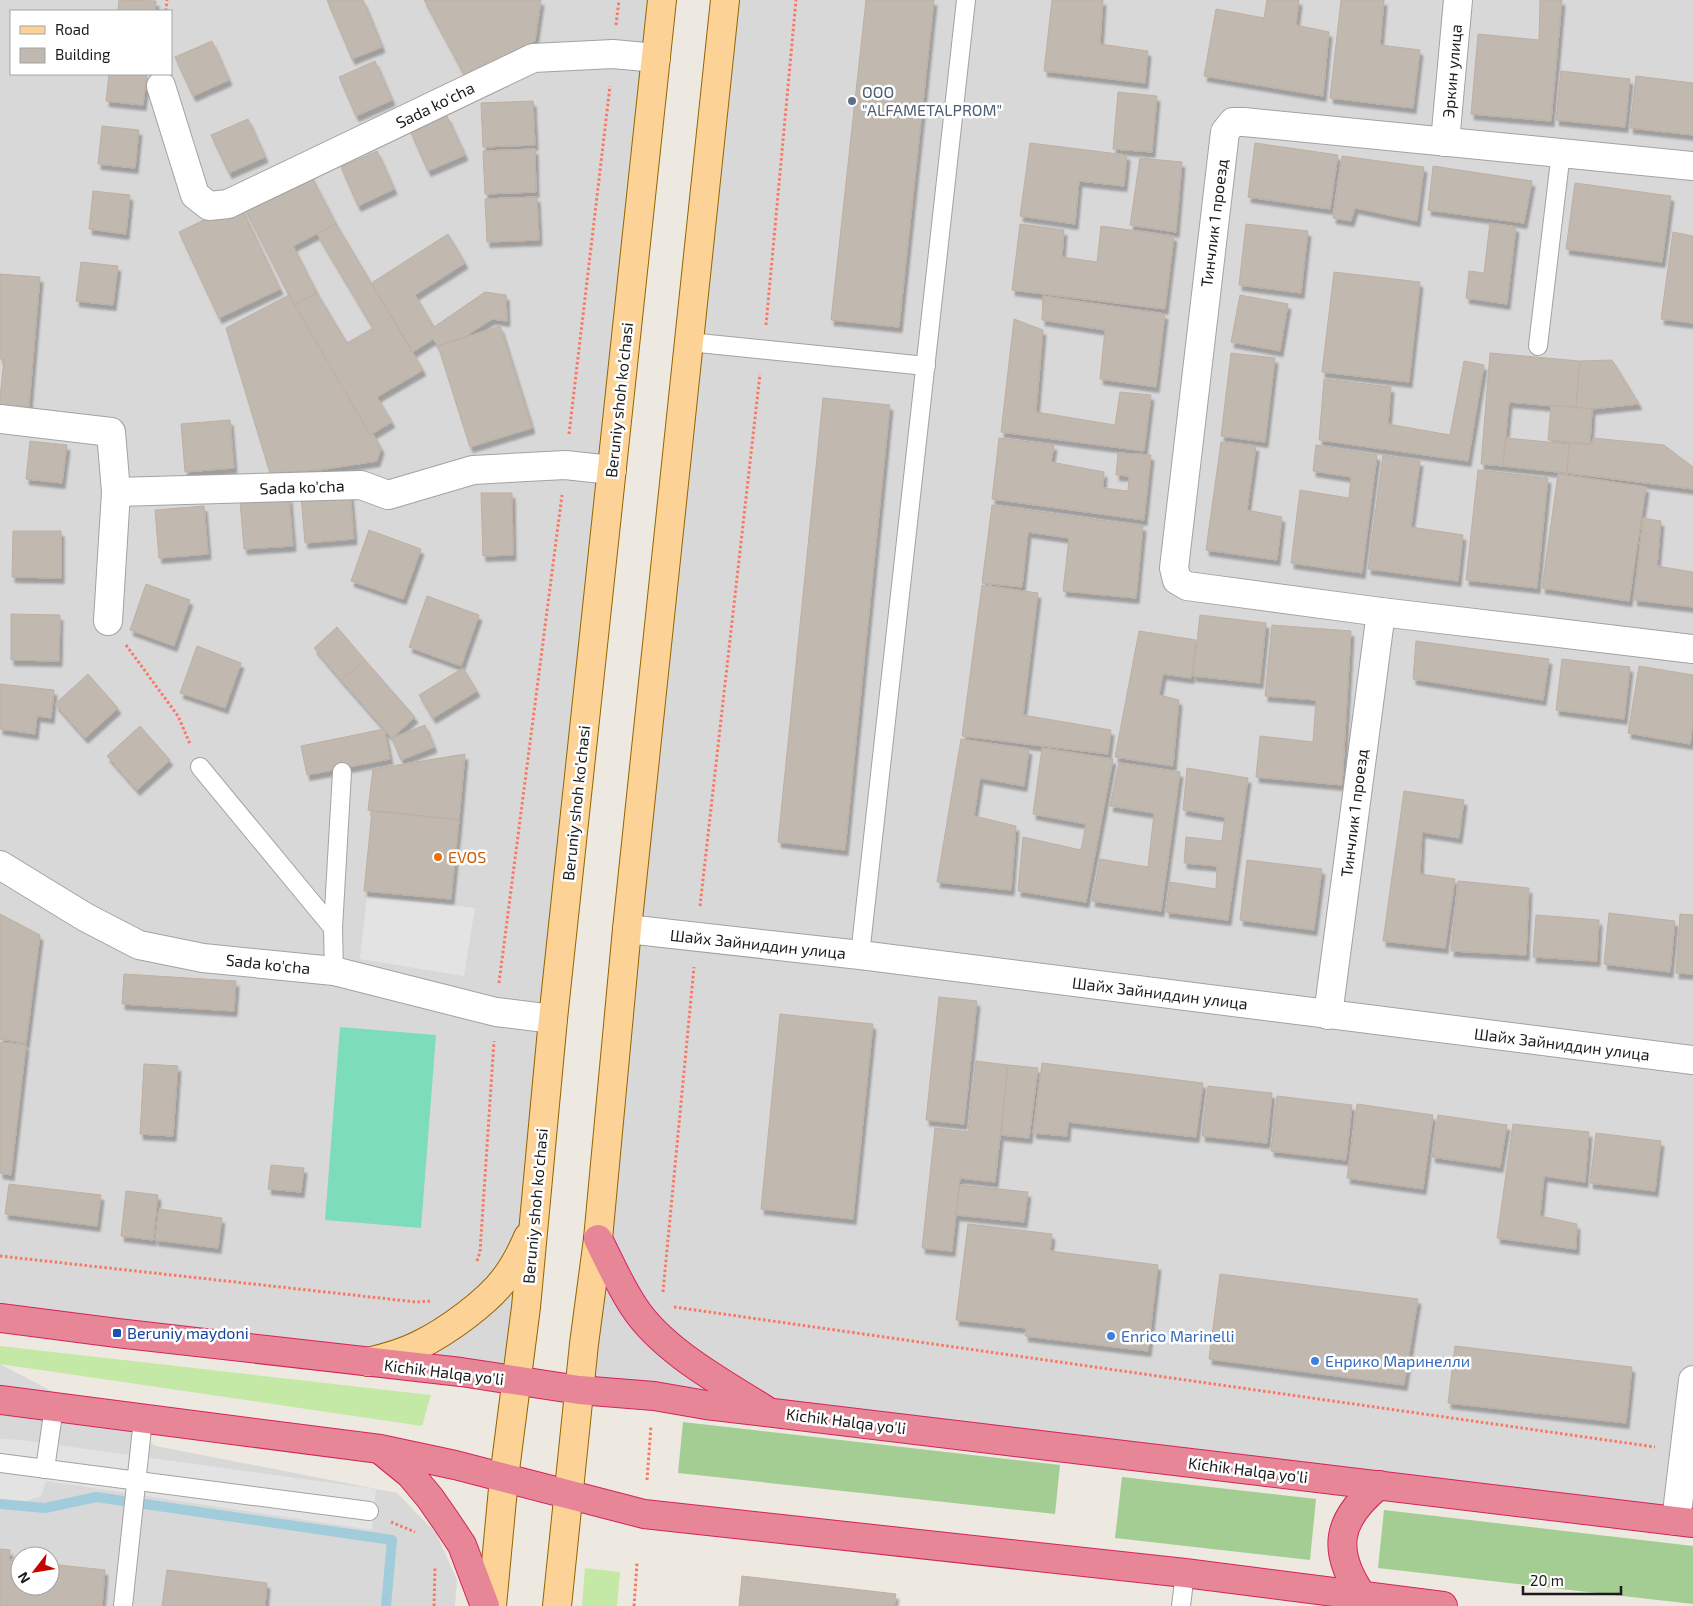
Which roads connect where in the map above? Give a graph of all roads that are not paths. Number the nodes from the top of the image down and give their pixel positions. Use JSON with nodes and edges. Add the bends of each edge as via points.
{"nodes":[{"id":1,"x":662,"y":0,"type":"edge"},
{"id":2,"x":725,"y":0,"type":"edge"},
{"id":3,"x":966,"y":0,"type":"edge"},
{"id":4,"x":1458,"y":0,"type":"edge"},
{"id":5,"x":656,"y":58,"type":"junction"},
{"id":6,"x":162,"y":86,"type":"dead end"},
{"id":7,"x":1445,"y":142,"type":"junction"},
{"id":8,"x":1561,"y":152,"type":"junction"},
{"id":9,"x":1693,"y":166,"type":"edge"},
{"id":10,"x":689,"y":342,"type":"junction"},
{"id":11,"x":1538,"y":346,"type":"dead end"},
{"id":12,"x":926,"y":366,"type":"junction"},
{"id":13,"x":0,"y":419,"type":"edge"},
{"id":14,"x":612,"y":470,"type":"junction"},
{"id":15,"x":116,"y":492,"type":"junction"},
{"id":16,"x":1380,"y":612,"type":"junction"},
{"id":17,"x":108,"y":621,"type":"road end"},
{"id":18,"x":1693,"y":649,"type":"edge"},
{"id":19,"x":200,"y":768,"type":"road end"},
{"id":20,"x":342,"y":772,"type":"dead end"},
{"id":21,"x":0,"y":864,"type":"edge"},
{"id":22,"x":333,"y":928,"type":"junction"},
{"id":23,"x":627,"y":929,"type":"junction"},
{"id":24,"x":860,"y":955,"type":"junction"},
{"id":25,"x":334,"y":971,"type":"junction"},
{"id":26,"x":1328,"y":1015,"type":"junction"},
{"id":27,"x":553,"y":1019,"type":"junction"},
{"id":28,"x":1693,"y":1060,"type":"edge"},
{"id":29,"x":533,"y":1227,"type":"junction"},
{"id":30,"x":598,"y":1239,"type":"junction"},
{"id":31,"x":0,"y":1318,"type":"edge"},
{"id":32,"x":368,"y":1362,"type":"junction"},
{"id":33,"x":1693,"y":1380,"type":"edge"},
{"id":34,"x":516,"y":1381,"type":"junction"},
{"id":35,"x":579,"y":1390,"type":"junction"},
{"id":36,"x":0,"y":1400,"type":"edge"},
{"id":37,"x":54,"y":1407,"type":"junction"},
{"id":38,"x":769,"y":1412,"type":"junction"},
{"id":39,"x":143,"y":1419,"type":"junction"},
{"id":40,"x":380,"y":1449,"type":"junction"},
{"id":41,"x":0,"y":1463,"type":"edge"},
{"id":42,"x":45,"y":1469,"type":"junction"},
{"id":43,"x":504,"y":1478,"type":"junction"},
{"id":44,"x":136,"y":1481,"type":"junction"},
{"id":45,"x":1379,"y":1486,"type":"junction"},
{"id":46,"x":569,"y":1494,"type":"junction"},
{"id":47,"x":369,"y":1511,"type":"road end"},
{"id":48,"x":1684,"y":1522,"type":"edge"},
{"id":49,"x":1185,"y":1573,"type":"junction"},
{"id":50,"x":1363,"y":1596,"type":"junction"},
{"id":51,"x":123,"y":1606,"type":"edge"},
{"id":52,"x":484,"y":1606,"type":"edge"},
{"id":53,"x":492,"y":1606,"type":"edge"},
{"id":54,"x":557,"y":1606,"type":"edge"},
{"id":55,"x":1181,"y":1606,"type":"edge"},
{"id":56,"x":1443,"y":1606,"type":"edge"}],
"edges":[{"from":1,"to":5,"type":"main road","name":"Beruniy shoh ko'chasi"},
{"from":2,"to":10,"type":"main road"},
{"from":3,"to":12,"type":"lane"},
{"from":4,"to":7,"type":"street","name":"Эркин улица"},
{"from":5,"to":6,"type":"street","name":"Sada ko'cha","via":[[613,54],[534,58],[228,204],[209,206],[194,195]]},
{"from":5,"to":14,"type":"main road","name":"Beruniy shoh ko'chasi"},
{"from":7,"to":8,"type":"street","name":"Тинчлик 1 проезд"},
{"from":7,"to":16,"type":"street","name":"Тинчлик 1 проезд","via":[[1244,122],[1232,122],[1225,132],[1174,568],[1177,580],[1187,586]]},
{"from":8,"to":9,"type":"street","name":"Тинчлик 1 проезд"},
{"from":8,"to":11,"type":"lane"},
{"from":10,"to":12,"type":"lane"},
{"from":10,"to":23,"type":"main road"},
{"from":12,"to":24,"type":"lane"},
{"from":13,"to":15,"type":"street","via":[[111,432]]},
{"from":14,"to":15,"type":"street","name":"Sada ko'cha","via":[[566,465],[473,470],[388,495],[361,485]]},
{"from":14,"to":27,"type":"main road","name":"Beruniy shoh ko'chasi"},
{"from":15,"to":17,"type":"street"},
{"from":16,"to":18,"type":"street","name":"Тинчлик 1 проезд"},
{"from":16,"to":26,"type":"street","name":"Тинчлик 1 проезд"},
{"from":19,"to":22,"type":"lane"},
{"from":20,"to":22,"type":"lane"},
{"from":21,"to":25,"type":"street","name":"Sada ko'cha","via":[[85,917],[139,945],[203,958]]},
{"from":22,"to":25,"type":"lane"},
{"from":23,"to":24,"type":"street","name":"Шайх Зайниддин улица"},
{"from":23,"to":30,"type":"main road"},
{"from":24,"to":26,"type":"street","name":"Шайх Зайниддин улица"},
{"from":25,"to":27,"type":"street","name":"Sada ko'cha","via":[[496,1012]]},
{"from":26,"to":28,"type":"street","name":"Шайх Зайниддин улица"},
{"from":27,"to":29,"type":"main road","name":"Beruniy shoh ko'chasi"},
{"from":29,"to":32,"type":"main road","via":[[505,1278],[485,1299],[419,1345]]},
{"from":29,"to":34,"type":"main road","name":"Beruniy shoh ko'chasi"},
{"from":30,"to":35,"type":"main road"},
{"from":30,"to":38,"type":"highway","via":[[634,1308],[654,1331],[687,1360]]},
{"from":31,"to":32,"type":"highway","name":"Kichik Halqa yo'li"},
{"from":32,"to":34,"type":"highway","name":"Kichik Halqa yo'li"},
{"from":33,"to":48,"type":"street","via":[[1684,1451]]},
{"from":34,"to":35,"type":"highway","name":"Kichik Halqa yo'li"},
{"from":34,"to":43,"type":"main road","name":"Beruniy shoh ko'chasi"},
{"from":35,"to":38,"type":"highway","name":"Kichik Halqa yo'li","via":[[654,1396]]},
{"from":35,"to":46,"type":"main road"},
{"from":36,"to":37,"type":"highway"},
{"from":37,"to":39,"type":"highway"},
{"from":37,"to":42,"type":"lane"},
{"from":38,"to":45,"type":"highway","name":"Kichik Halqa yo'li"},
{"from":39,"to":40,"type":"highway"},
{"from":39,"to":44,"type":"lane"},
{"from":40,"to":43,"type":"highway"},
{"from":40,"to":52,"type":"highway","via":[[410,1474],[462,1545]]},
{"from":41,"to":42,"type":"lane"},
{"from":42,"to":44,"type":"lane"},
{"from":43,"to":46,"type":"highway"},
{"from":43,"to":53,"type":"main road","name":"Beruniy shoh ko'chasi"},
{"from":44,"to":47,"type":"lane"},
{"from":44,"to":51,"type":"lane"},
{"from":45,"to":48,"type":"highway","name":"Kichik Halqa yo'li"},
{"from":45,"to":50,"type":"highway","via":[[1354,1509],[1342,1538],[1347,1570]]},
{"from":46,"to":49,"type":"highway","via":[[644,1514]]},
{"from":46,"to":54,"type":"main road"},
{"from":49,"to":50,"type":"highway"},
{"from":49,"to":55,"type":"lane"},
{"from":50,"to":56,"type":"highway"}]}
